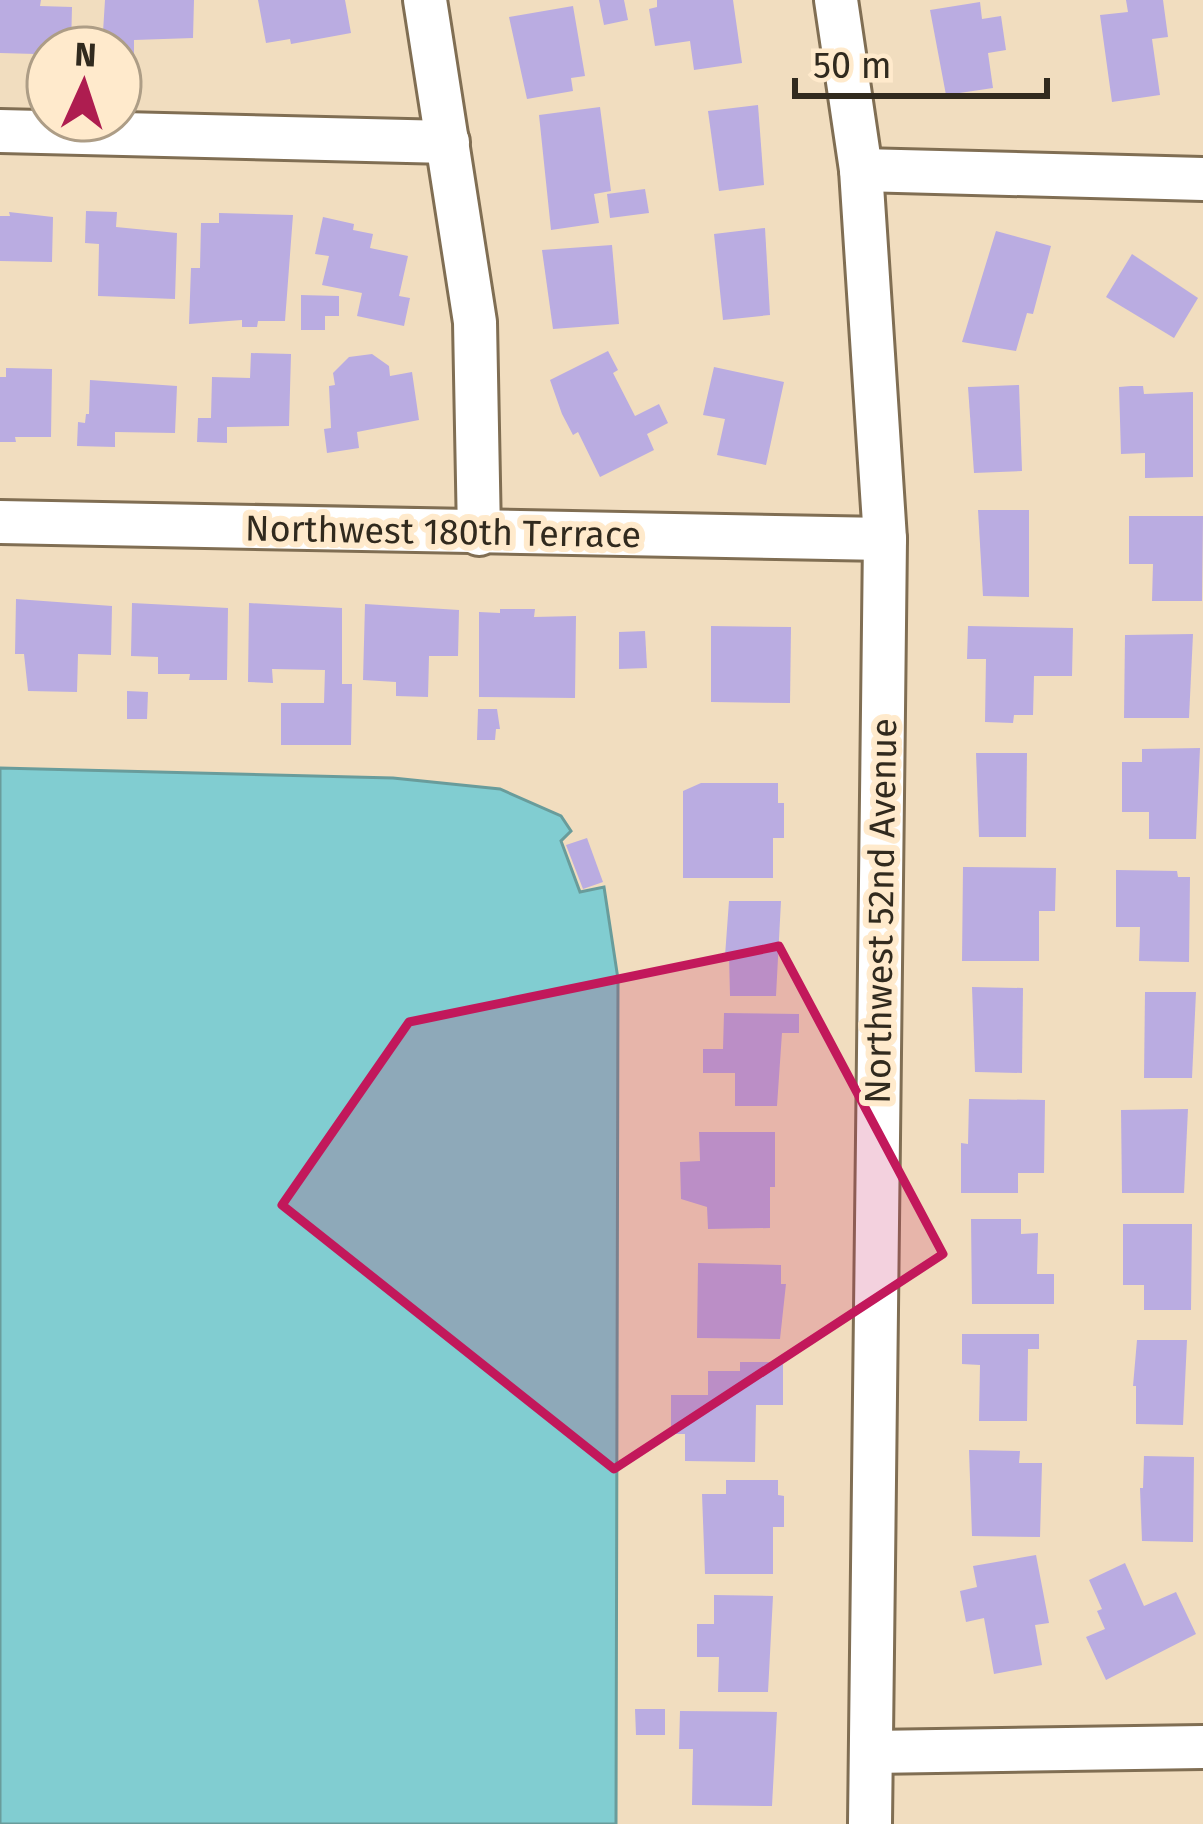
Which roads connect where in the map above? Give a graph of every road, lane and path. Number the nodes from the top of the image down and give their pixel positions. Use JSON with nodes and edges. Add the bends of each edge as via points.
{"nodes":[{"id":1,"x":425,"y":0,"type":"edge"},
{"id":2,"x":836,"y":0,"type":"edge"},
{"id":3,"x":0,"y":131,"type":"edge"},
{"id":4,"x":448,"y":142,"type":"junction"},
{"id":5,"x":861,"y":170,"type":"junction"},
{"id":6,"x":1203,"y":179,"type":"edge"},
{"id":7,"x":0,"y":522,"type":"edge"},
{"id":8,"x":479,"y":534,"type":"junction"},
{"id":9,"x":885,"y":539,"type":"junction"},
{"id":10,"x":1203,"y":1747,"type":"edge"},
{"id":11,"x":871,"y":1752,"type":"junction"},
{"id":12,"x":870,"y":1824,"type":"edge"}],
"edges":[{"from":1,"to":4,"type":"street"},
{"from":2,"to":5,"type":"street","name":"Northwest 52nd Avenue"},
{"from":3,"to":4,"type":"street"},
{"from":4,"to":8,"type":"street","via":[[475,322]]},
{"from":5,"to":6,"type":"street"},
{"from":5,"to":9,"type":"street","name":"Northwest 52nd Avenue"},
{"from":7,"to":8,"type":"street","name":"Northwest 180th Terrace"},
{"from":8,"to":9,"type":"street","name":"Northwest 180th Terrace"},
{"from":9,"to":11,"type":"street","name":"Northwest 52nd Avenue"},
{"from":10,"to":11,"type":"street"},
{"from":11,"to":12,"type":"street","name":"Northwest 52nd Avenue"}]}
